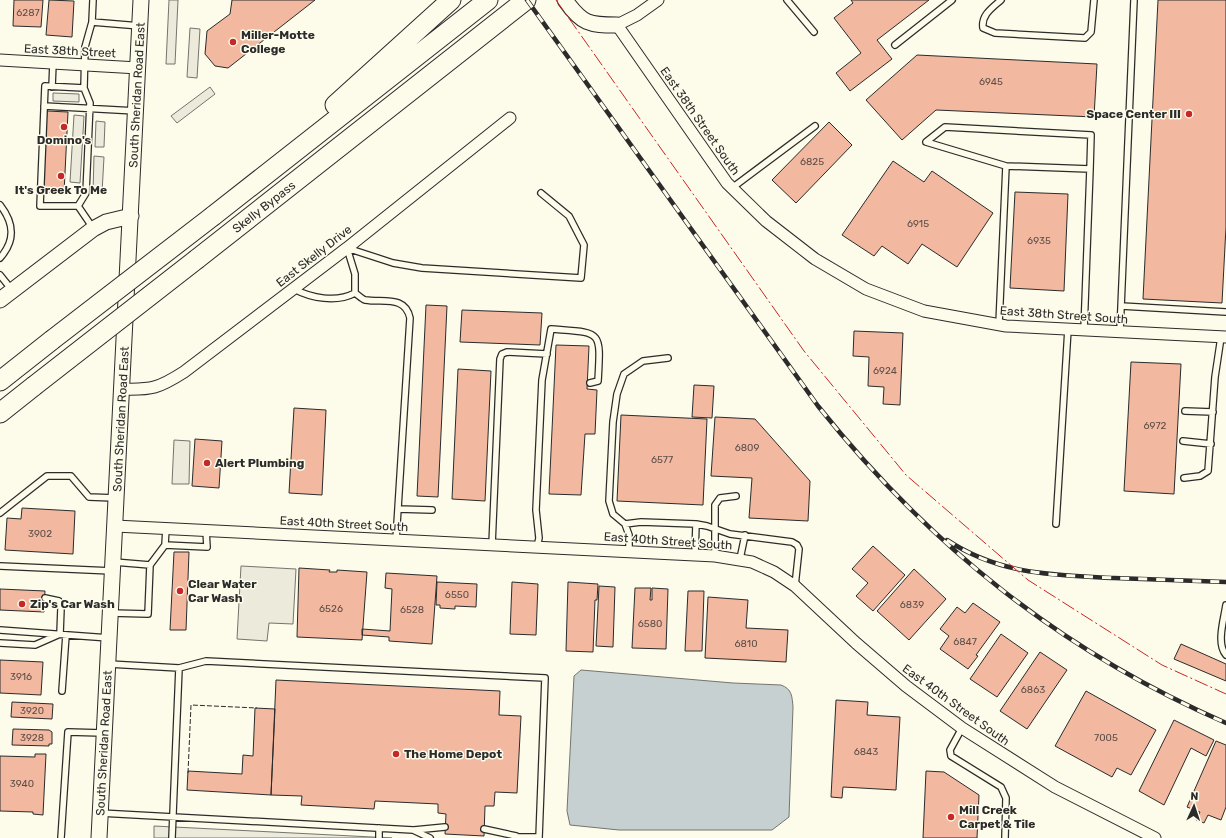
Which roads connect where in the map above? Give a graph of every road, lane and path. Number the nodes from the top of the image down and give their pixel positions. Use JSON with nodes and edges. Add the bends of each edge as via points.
{"nodes":[{"id":1,"x":93,"y":0,"type":"edge"},
{"id":2,"x":141,"y":0,"type":"edge"},
{"id":3,"x":450,"y":0,"type":"edge"},
{"id":4,"x":488,"y":0,"type":"edge"},
{"id":5,"x":526,"y":0,"type":"edge"},
{"id":6,"x":565,"y":0,"type":"edge"},
{"id":7,"x":658,"y":0,"type":"edge"},
{"id":8,"x":786,"y":0,"type":"edge"},
{"id":9,"x":952,"y":0,"type":"edge"},
{"id":10,"x":1002,"y":0,"type":"edge"},
{"id":11,"x":1094,"y":0,"type":"edge"},
{"id":12,"x":1134,"y":0,"type":"edge"},
{"id":13,"x":92,"y":22,"type":"junction"},
{"id":14,"x":617,"y":25,"type":"junction"},
{"id":15,"x":140,"y":26,"type":"junction"},
{"id":16,"x":814,"y":32,"type":"dead end"},
{"id":17,"x":895,"y":45,"type":"dead end"},
{"id":18,"x":0,"y":60,"type":"edge"},
{"id":19,"x":53,"y":63,"type":"junction"},
{"id":20,"x":85,"y":65,"type":"junction"},
{"id":21,"x":138,"y":68,"type":"junction"},
{"id":22,"x":52,"y":87,"type":"junction"},
{"id":23,"x":84,"y":88,"type":"junction"},
{"id":24,"x":44,"y":106,"type":"junction"},
{"id":25,"x":90,"y":109,"type":"junction"},
{"id":26,"x":136,"y":111,"type":"junction"},
{"id":27,"x":510,"y":118,"type":"dead end"},
{"id":28,"x":815,"y":126,"type":"dead end"},
{"id":29,"x":1006,"y":166,"type":"junction"},
{"id":30,"x":1090,"y":169,"type":"junction"},
{"id":31,"x":732,"y":188,"type":"junction"},
{"id":32,"x":541,"y":193,"type":"dead end"},
{"id":33,"x":0,"y":205,"type":"edge"},
{"id":34,"x":78,"y":206,"type":"junction"},
{"id":35,"x":131,"y":216,"type":"junction"},
{"id":36,"x":213,"y":216,"type":"junction"},
{"id":37,"x":93,"y":229,"type":"junction"},
{"id":38,"x":347,"y":248,"type":"junction"},
{"id":39,"x":0,"y":258,"type":"edge"},
{"id":40,"x":0,"y":274,"type":"edge"},
{"id":41,"x":294,"y":289,"type":"junction"},
{"id":42,"x":12,"y":290,"type":"junction"},
{"id":43,"x":355,"y":293,"type":"junction"},
{"id":44,"x":0,"y":300,"type":"edge"},
{"id":45,"x":1121,"y":306,"type":"junction"},
{"id":46,"x":1226,"y":312,"type":"edge"},
{"id":47,"x":999,"y":324,"type":"junction"},
{"id":48,"x":1068,"y":329,"type":"junction"},
{"id":49,"x":1084,"y":330,"type":"junction"},
{"id":50,"x":1120,"y":331,"type":"junction"},
{"id":51,"x":1224,"y":337,"type":"edge"},
{"id":52,"x":547,"y":354,"type":"junction"},
{"id":53,"x":668,"y":358,"type":"dead end"},
{"id":54,"x":0,"y":381,"type":"edge"},
{"id":55,"x":590,"y":383,"type":"dead end"},
{"id":56,"x":122,"y":389,"type":"junction"},
{"id":57,"x":1185,"y":411,"type":"dead end"},
{"id":58,"x":1213,"y":412,"type":"junction"},
{"id":59,"x":0,"y":413,"type":"edge"},
{"id":60,"x":1183,"y":441,"type":"dead end"},
{"id":61,"x":1211,"y":444,"type":"junction"},
{"id":62,"x":1184,"y":478,"type":"dead end"},
{"id":63,"x":736,"y":496,"type":"dead end"},
{"id":64,"x":116,"y":498,"type":"junction"},
{"id":65,"x":398,"y":509,"type":"junction"},
{"id":66,"x":432,"y":510,"type":"dead end"},
{"id":67,"x":0,"y":513,"type":"edge"},
{"id":68,"x":625,"y":524,"type":"junction"},
{"id":69,"x":696,"y":524,"type":"junction"},
{"id":70,"x":1056,"y":524,"type":"dead end"},
{"id":71,"x":115,"y":526,"type":"junction"},
{"id":72,"x":166,"y":528,"type":"junction"},
{"id":73,"x":714,"y":528,"type":"junction"},
{"id":74,"x":206,"y":530,"type":"junction"},
{"id":75,"x":745,"y":535,"type":"junction"},
{"id":76,"x":396,"y":540,"type":"junction"},
{"id":77,"x":165,"y":545,"type":"junction"},
{"id":78,"x":492,"y":545,"type":"junction"},
{"id":79,"x":537,"y":547,"type":"junction"},
{"id":80,"x":629,"y":552,"type":"junction"},
{"id":81,"x":695,"y":555,"type":"junction"},
{"id":82,"x":715,"y":556,"type":"junction"},
{"id":83,"x":740,"y":559,"type":"junction"},
{"id":84,"x":150,"y":565,"type":"junction"},
{"id":85,"x":0,"y":566,"type":"edge"},
{"id":86,"x":113,"y":567,"type":"junction"},
{"id":87,"x":795,"y":586,"type":"junction"},
{"id":88,"x":45,"y":598,"type":"dead end"},
{"id":89,"x":1226,"y":605,"type":"edge"},
{"id":90,"x":111,"y":613,"type":"junction"},
{"id":91,"x":0,"y":630,"type":"edge"},
{"id":92,"x":63,"y":635,"type":"junction"},
{"id":93,"x":109,"y":638,"type":"junction"},
{"id":94,"x":0,"y":643,"type":"edge"},
{"id":95,"x":1226,"y":655,"type":"edge"},
{"id":96,"x":108,"y":664,"type":"junction"},
{"id":97,"x":179,"y":668,"type":"junction"},
{"id":98,"x":62,"y":691,"type":"dead end"},
{"id":99,"x":962,"y":728,"type":"junction"},
{"id":100,"x":105,"y":733,"type":"junction"},
{"id":101,"x":100,"y":813,"type":"junction"},
{"id":102,"x":172,"y":817,"type":"junction"},
{"id":103,"x":445,"y":827,"type":"dead end"},
{"id":104,"x":379,"y":828,"type":"junction"},
{"id":105,"x":484,"y":829,"type":"dead end"},
{"id":106,"x":413,"y":830,"type":"junction"},
{"id":107,"x":516,"y":836,"type":"junction"},
{"id":108,"x":61,"y":838,"type":"edge"},
{"id":109,"x":99,"y":838,"type":"edge"},
{"id":110,"x":172,"y":838,"type":"edge"},
{"id":111,"x":379,"y":838,"type":"edge"},
{"id":112,"x":430,"y":838,"type":"edge"},
{"id":113,"x":510,"y":838,"type":"edge"},
{"id":114,"x":539,"y":838,"type":"edge"},
{"id":115,"x":1005,"y":838,"type":"edge"},
{"id":116,"x":1155,"y":838,"type":"edge"}],
"edges":[{"from":1,"to":13,"type":"lane"},
{"from":2,"to":15,"type":"main road","name":"South Sheridan Road East"},
{"from":3,"to":36,"type":"highway"},
{"from":4,"to":36,"type":"highway","name":"Skelly Bypass"},
{"from":5,"to":59,"type":"highway","name":"Skelly Bypass","bridge":true},
{"from":6,"to":14,"type":"main road","via":[[576,16],[594,25]]},
{"from":7,"to":14,"type":"street"},
{"from":8,"to":16,"type":"lane"},
{"from":9,"to":17,"type":"lane"},
{"from":10,"to":11,"type":"lane","via":[[989,10],[984,18],[983,28],[987,31],[1085,38],[1092,32]]},
{"from":12,"to":45,"type":"lane"},
{"from":13,"to":15,"type":"lane"},
{"from":13,"to":20,"type":"lane","via":[[85,47]]},
{"from":14,"to":31,"type":"street","name":"East 38th Street South"},
{"from":15,"to":21,"type":"main road","name":"South Sheridan Road East"},
{"from":18,"to":19,"type":"street","name":"East 38th Street"},
{"from":19,"to":20,"type":"street","name":"East 38th Street"},
{"from":19,"to":22,"type":"lane"},
{"from":20,"to":21,"type":"street","name":"East 38th Street"},
{"from":20,"to":23,"type":"lane"},
{"from":21,"to":26,"type":"main road","name":"South Sheridan Road East"},
{"from":22,"to":23,"type":"lane"},
{"from":22,"to":24,"type":"lane","via":[[45,86]]},
{"from":23,"to":25,"type":"lane"},
{"from":24,"to":25,"type":"lane"},
{"from":24,"to":34,"type":"lane","via":[[40,206]]},
{"from":25,"to":26,"type":"lane"},
{"from":25,"to":34,"type":"lane","via":[[86,193]]},
{"from":26,"to":35,"type":"main road","name":"South Sheridan Road East"},
{"from":27,"to":38,"type":"street","name":"East Skelly Drive"},
{"from":28,"to":31,"type":"lane"},
{"from":29,"to":30,"type":"lane"},
{"from":29,"to":30,"type":"lane","via":[[926,142],[944,126],[1091,135]]},
{"from":29,"to":47,"type":"lane"},
{"from":30,"to":49,"type":"lane"},
{"from":31,"to":47,"type":"street","name":"East 38th Street South","via":[[766,221],[815,259],[866,288],[924,311]]},
{"from":32,"to":38,"type":"lane","via":[[569,216],[584,245],[581,278],[422,268],[393,263]]},
{"from":33,"to":39,"type":"lane","via":[[7,214],[13,235]]},
{"from":34,"to":37,"type":"lane"},
{"from":35,"to":37,"type":"main road","via":[[106,222]]},
{"from":35,"to":56,"type":"main road","name":"South Sheridan Road East"},
{"from":36,"to":54,"type":"highway","name":"Skelly Bypass","bridge":true},
{"from":37,"to":42,"type":"main road"},
{"from":38,"to":41,"type":"street","name":"East Skelly Drive"},
{"from":38,"to":43,"type":"lane","via":[[355,274]]},
{"from":40,"to":42,"type":"lane"},
{"from":41,"to":43,"type":"lane","via":[[317,298],[350,296]]},
{"from":41,"to":56,"type":"street","name":"East Skelly Drive","via":[[184,372],[161,386],[143,390]]},
{"from":42,"to":44,"type":"main road"},
{"from":43,"to":65,"type":"lane","via":[[364,299],[403,305],[408,309],[410,318]]},
{"from":45,"to":46,"type":"lane"},
{"from":45,"to":50,"type":"lane"},
{"from":47,"to":48,"type":"street","name":"East 38th Street South"},
{"from":48,"to":49,"type":"street","name":"East 38th Street South"},
{"from":48,"to":70,"type":"lane"},
{"from":49,"to":50,"type":"street","name":"East 38th Street South"},
{"from":50,"to":51,"type":"street","name":"East 38th Street South"},
{"from":51,"to":58,"type":"lane"},
{"from":52,"to":55,"type":"lane","via":[[551,329],[587,332],[597,337],[600,346],[598,381]]},
{"from":52,"to":78,"type":"lane","via":[[507,352],[502,354],[500,359]]},
{"from":52,"to":79,"type":"lane","via":[[542,380],[536,510],[539,538]]},
{"from":53,"to":68,"type":"lane","via":[[643,362],[624,374],[617,394],[609,501],[613,514]]},
{"from":56,"to":64,"type":"main road","name":"South Sheridan Road East"},
{"from":57,"to":58,"type":"lane"},
{"from":58,"to":61,"type":"lane"},
{"from":60,"to":61,"type":"lane"},
{"from":61,"to":62,"type":"lane","via":[[1208,471],[1200,476]]},
{"from":63,"to":73,"type":"lane","via":[[720,498],[715,505]]},
{"from":64,"to":67,"type":"lane","via":[[89,497],[71,476],[47,476]]},
{"from":64,"to":71,"type":"main road","name":"South Sheridan Road East"},
{"from":65,"to":66,"type":"lane"},
{"from":65,"to":76,"type":"lane"},
{"from":68,"to":69,"type":"lane"},
{"from":68,"to":80,"type":"lane","via":[[629,535]]},
{"from":69,"to":73,"type":"lane"},
{"from":69,"to":81,"type":"lane"},
{"from":71,"to":72,"type":"street","name":"East 40th Street South"},
{"from":71,"to":86,"type":"main road","name":"South Sheridan Road East"},
{"from":72,"to":74,"type":"street","name":"East 40th Street South"},
{"from":72,"to":77,"type":"lane"},
{"from":73,"to":75,"type":"lane","via":[[730,534]]},
{"from":73,"to":82,"type":"lane"},
{"from":74,"to":76,"type":"street","name":"East 40th Street South"},
{"from":74,"to":77,"type":"lane","via":[[207,547]]},
{"from":75,"to":83,"type":"lane"},
{"from":75,"to":87,"type":"lane","via":[[792,542],[797,545],[799,554]]},
{"from":76,"to":78,"type":"street","name":"East 40th Street South"},
{"from":77,"to":84,"type":"lane"},
{"from":78,"to":79,"type":"street","name":"East 40th Street South"},
{"from":79,"to":80,"type":"street","name":"East 40th Street South"},
{"from":80,"to":81,"type":"street","name":"East 40th Street South"},
{"from":81,"to":82,"type":"street","name":"East 40th Street South"},
{"from":82,"to":83,"type":"street","name":"East 40th Street South"},
{"from":83,"to":87,"type":"street","name":"East 40th Street South","via":[[774,572]]},
{"from":84,"to":86,"type":"lane"},
{"from":84,"to":90,"type":"lane","via":[[148,614]]},
{"from":85,"to":86,"type":"lane"},
{"from":86,"to":90,"type":"main road","name":"South Sheridan Road East"},
{"from":87,"to":99,"type":"street","name":"East 40th Street South","via":[[890,672]]},
{"from":88,"to":92,"type":"lane","via":[[59,601]]},
{"from":89,"to":95,"type":"lane","via":[[1221,643],[1221,650]]},
{"from":90,"to":93,"type":"main road","name":"South Sheridan Road East"},
{"from":91,"to":92,"type":"lane"},
{"from":92,"to":93,"type":"lane"},
{"from":92,"to":94,"type":"lane","via":[[35,645]]},
{"from":92,"to":98,"type":"lane"},
{"from":93,"to":96,"type":"main road","name":"South Sheridan Road East"},
{"from":96,"to":97,"type":"lane"},
{"from":96,"to":100,"type":"main road","name":"South Sheridan Road East"},
{"from":97,"to":102,"type":"lane"},
{"from":97,"to":114,"type":"lane","via":[[206,661],[545,678]]},
{"from":99,"to":115,"type":"lane","via":[[950,750],[951,756],[1001,787],[1006,798]]},
{"from":99,"to":116,"type":"street","name":"East 40th Street South","via":[[1055,787]]},
{"from":100,"to":101,"type":"main road","name":"South Sheridan Road East"},
{"from":100,"to":108,"type":"lane","via":[[68,732]]},
{"from":101,"to":102,"type":"lane"},
{"from":101,"to":109,"type":"main road","name":"South Sheridan Road East"},
{"from":102,"to":104,"type":"lane"},
{"from":102,"to":110,"type":"lane"},
{"from":103,"to":106,"type":"lane"},
{"from":104,"to":106,"type":"lane"},
{"from":104,"to":111,"type":"lane"},
{"from":105,"to":107,"type":"lane"},
{"from":106,"to":112,"type":"lane"},
{"from":107,"to":113,"type":"lane"},
{"from":107,"to":114,"type":"lane"}]}
